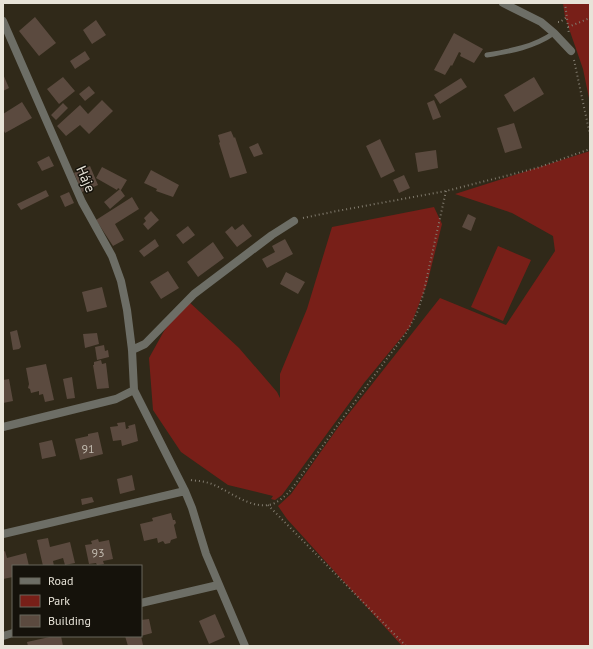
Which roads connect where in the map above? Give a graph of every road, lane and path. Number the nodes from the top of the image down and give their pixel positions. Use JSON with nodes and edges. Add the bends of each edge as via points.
{"nodes":[{"id":1,"x":503,"y":3,"type":"edge"},
{"id":2,"x":565,"y":3,"type":"edge"},
{"id":3,"x":590,"y":18,"type":"edge"},
{"id":4,"x":3,"y":21,"type":"edge"},
{"id":5,"x":568,"y":27,"type":"junction"},
{"id":6,"x":554,"y":33,"type":"junction"},
{"id":7,"x":571,"y":51,"type":"junction"},
{"id":8,"x":487,"y":55,"type":"dead end"},
{"id":9,"x":590,"y":135,"type":"edge"},
{"id":10,"x":590,"y":149,"type":"edge"},
{"id":11,"x":446,"y":191,"type":"junction"},
{"id":12,"x":294,"y":220,"type":"joint"},
{"id":13,"x":132,"y":350,"type":"junction"},
{"id":14,"x":134,"y":390,"type":"junction"},
{"id":15,"x":3,"y":427,"type":"edge"},
{"id":16,"x":178,"y":477,"type":"junction"},
{"id":17,"x":185,"y":491,"type":"junction"},
{"id":18,"x":268,"y":505,"type":"junction"},
{"id":19,"x":3,"y":534,"type":"edge"},
{"id":20,"x":218,"y":585,"type":"junction"},
{"id":21,"x":142,"y":603,"type":"edge"},
{"id":22,"x":245,"y":646,"type":"edge"},
{"id":23,"x":406,"y":646,"type":"edge"}],
"edges":[{"from":1,"to":6,"type":"street","via":[[541,22]]},
{"from":2,"to":5,"type":"path"},
{"from":3,"to":5,"type":"path"},
{"from":4,"to":13,"type":"street","name":"Háje","via":[[82,202],[112,256],[121,281]]},
{"from":5,"to":7,"type":"path"},
{"from":6,"to":7,"type":"street"},
{"from":6,"to":8,"type":"lane","via":[[544,40],[520,49]]},
{"from":7,"to":9,"type":"path"},
{"from":10,"to":11,"type":"path","via":[[537,168]]},
{"from":11,"to":12,"type":"path"},
{"from":11,"to":18,"type":"path","via":[[423,295],[410,326],[291,490],[282,499]]},
{"from":12,"to":13,"type":"street","via":[[194,294],[145,344]]},
{"from":13,"to":14,"type":"street","name":"Háje"},
{"from":14,"to":15,"type":"street","via":[[116,399]]},
{"from":14,"to":16,"type":"street"},
{"from":16,"to":17,"type":"street"},
{"from":16,"to":18,"type":"path","via":[[210,483],[256,504]]},
{"from":17,"to":19,"type":"street"},
{"from":17,"to":20,"type":"street"},
{"from":18,"to":23,"type":"path"},
{"from":20,"to":21,"type":"street"},
{"from":20,"to":22,"type":"street"}]}
